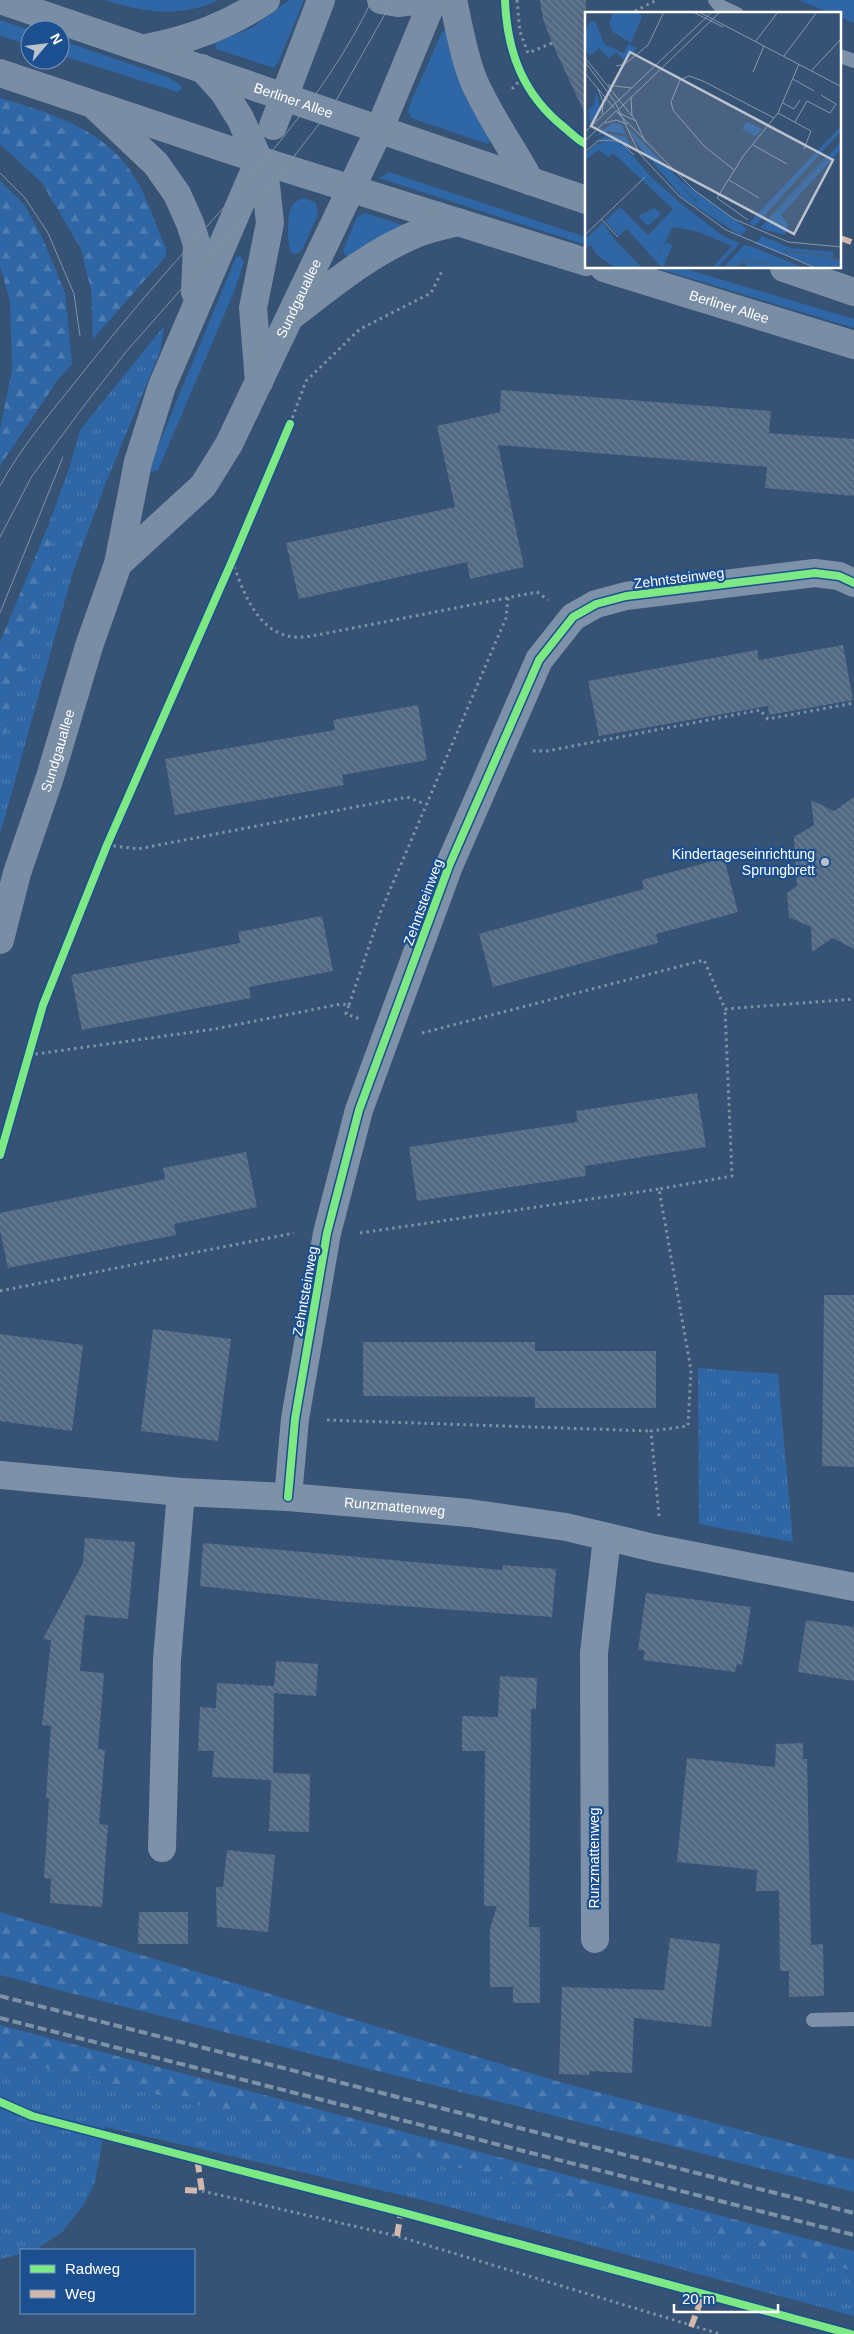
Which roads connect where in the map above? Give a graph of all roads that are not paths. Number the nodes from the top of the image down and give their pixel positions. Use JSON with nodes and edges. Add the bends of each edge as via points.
{"nodes":[{"id":1,"x":0,"y":0,"type":"edge"},
{"id":2,"x":266,"y":0,"type":"edge"},
{"id":3,"x":321,"y":0,"type":"edge"},
{"id":4,"x":381,"y":0,"type":"edge"},
{"id":5,"x":422,"y":0,"type":"edge"},
{"id":6,"x":433,"y":0,"type":"edge"},
{"id":7,"x":453,"y":0,"type":"edge"},
{"id":8,"x":715,"y":0,"type":"edge"},
{"id":9,"x":733,"y":12,"type":"edge"},
{"id":10,"x":144,"y":48,"type":"junction"},
{"id":11,"x":842,"y":57,"type":"edge"},
{"id":12,"x":854,"y":61,"type":"edge"},
{"id":13,"x":201,"y":67,"type":"junction"},
{"id":14,"x":0,"y":73,"type":"edge"},
{"id":15,"x":285,"y":96,"type":"junction"},
{"id":16,"x":90,"y":102,"type":"junction"},
{"id":17,"x":274,"y":126,"type":"dead end"},
{"id":18,"x":380,"y":128,"type":"junction"},
{"id":19,"x":250,"y":157,"type":"junction"},
{"id":20,"x":530,"y":181,"type":"junction"},
{"id":21,"x":351,"y":188,"type":"junction"},
{"id":22,"x":585,"y":200,"type":"edge"},
{"id":23,"x":458,"y":222,"type":"junction"},
{"id":24,"x":585,"y":262,"type":"edge"},
{"id":25,"x":607,"y":269,"type":"edge"},
{"id":26,"x":787,"y":269,"type":"edge"},
{"id":27,"x":854,"y":292,"type":"edge"},
{"id":28,"x":195,"y":307,"type":"junction"},
{"id":29,"x":291,"y":316,"type":"junction"},
{"id":30,"x":854,"y":345,"type":"edge"},
{"id":31,"x":259,"y":383,"type":"junction"},
{"id":32,"x":118,"y":564,"type":"junction"},
{"id":33,"x":854,"y":583,"type":"edge"},
{"id":34,"x":0,"y":940,"type":"edge"},
{"id":35,"x":0,"y":1475,"type":"edge"},
{"id":36,"x":181,"y":1492,"type":"junction"},
{"id":37,"x":288,"y":1497,"type":"junction"},
{"id":38,"x":607,"y":1537,"type":"junction"},
{"id":39,"x":854,"y":1587,"type":"edge"},
{"id":40,"x":162,"y":1848,"type":"dead end"},
{"id":41,"x":594,"y":1939,"type":"dead end"},
{"id":42,"x":854,"y":2019,"type":"edge"},
{"id":43,"x":813,"y":2020,"type":"dead end"}],
"edges":[{"from":1,"to":10,"type":"main road","name":"Berliner Allee"},
{"from":2,"to":10,"type":"main road","via":[[242,16],[204,33],[180,42]]},
{"from":3,"to":15,"type":"main road"},
{"from":4,"to":5,"type":"main road","via":[[398,3]]},
{"from":6,"to":18,"type":"main road","name":"Sundgauallee"},
{"from":7,"to":20,"type":"main road","via":[[473,78]]},
{"from":8,"to":9,"type":"lane"},
{"from":10,"to":13,"type":"main road","name":"Berliner Allee"},
{"from":11,"to":12,"type":"lane"},
{"from":13,"to":15,"type":"main road","name":"Berliner Allee"},
{"from":13,"to":19,"type":"main road","via":[[222,91],[247,133]]},
{"from":14,"to":16,"type":"main road"},
{"from":15,"to":17,"type":"main road"},
{"from":15,"to":18,"type":"main road","name":"Berliner Allee"},
{"from":16,"to":19,"type":"main road"},
{"from":16,"to":28,"type":"main road","via":[[156,164],[177,194],[197,245]]},
{"from":18,"to":20,"type":"main road","name":"Berliner Allee"},
{"from":18,"to":21,"type":"main road","name":"Sundgauallee"},
{"from":19,"to":21,"type":"main road"},
{"from":19,"to":28,"type":"main road","name":"Sundgauallee"},
{"from":19,"to":31,"type":"main road","via":[[266,185],[270,223],[253,308]]},
{"from":20,"to":22,"type":"main road","name":"Berliner Allee"},
{"from":21,"to":23,"type":"main road"},
{"from":21,"to":29,"type":"main road","name":"Sundgauallee"},
{"from":23,"to":24,"type":"main road"},
{"from":23,"to":29,"type":"main road","via":[[422,232],[385,249]]},
{"from":25,"to":30,"type":"main road","name":"Berliner Allee"},
{"from":26,"to":27,"type":"main road"},
{"from":28,"to":32,"type":"main road","name":"Sundgauallee","via":[[162,386],[138,462]]},
{"from":29,"to":31,"type":"main road","name":"Sundgauallee"},
{"from":31,"to":32,"type":"main road","name":"Sundgauallee","via":[[229,444],[203,486]]},
{"from":32,"to":34,"type":"main road","name":"Sundgauallee","via":[[17,872]]},
{"from":33,"to":37,"type":"street","name":"Zehntsteinweg","via":[[839,576],[815,573],[626,596],[596,604],[573,617],[539,660],[449,866],[359,1110],[327,1233],[295,1420]]},
{"from":35,"to":36,"type":"street","name":"Runzmattenweg"},
{"from":36,"to":37,"type":"street","name":"Runzmattenweg"},
{"from":36,"to":40,"type":"street","via":[[167,1660]]},
{"from":37,"to":38,"type":"street","name":"Runzmattenweg","via":[[469,1513],[566,1527]]},
{"from":38,"to":39,"type":"street","name":"Runzmattenweg"},
{"from":38,"to":41,"type":"street","name":"Runzmattenweg","via":[[594,1653]]},
{"from":42,"to":43,"type":"lane"}]}
